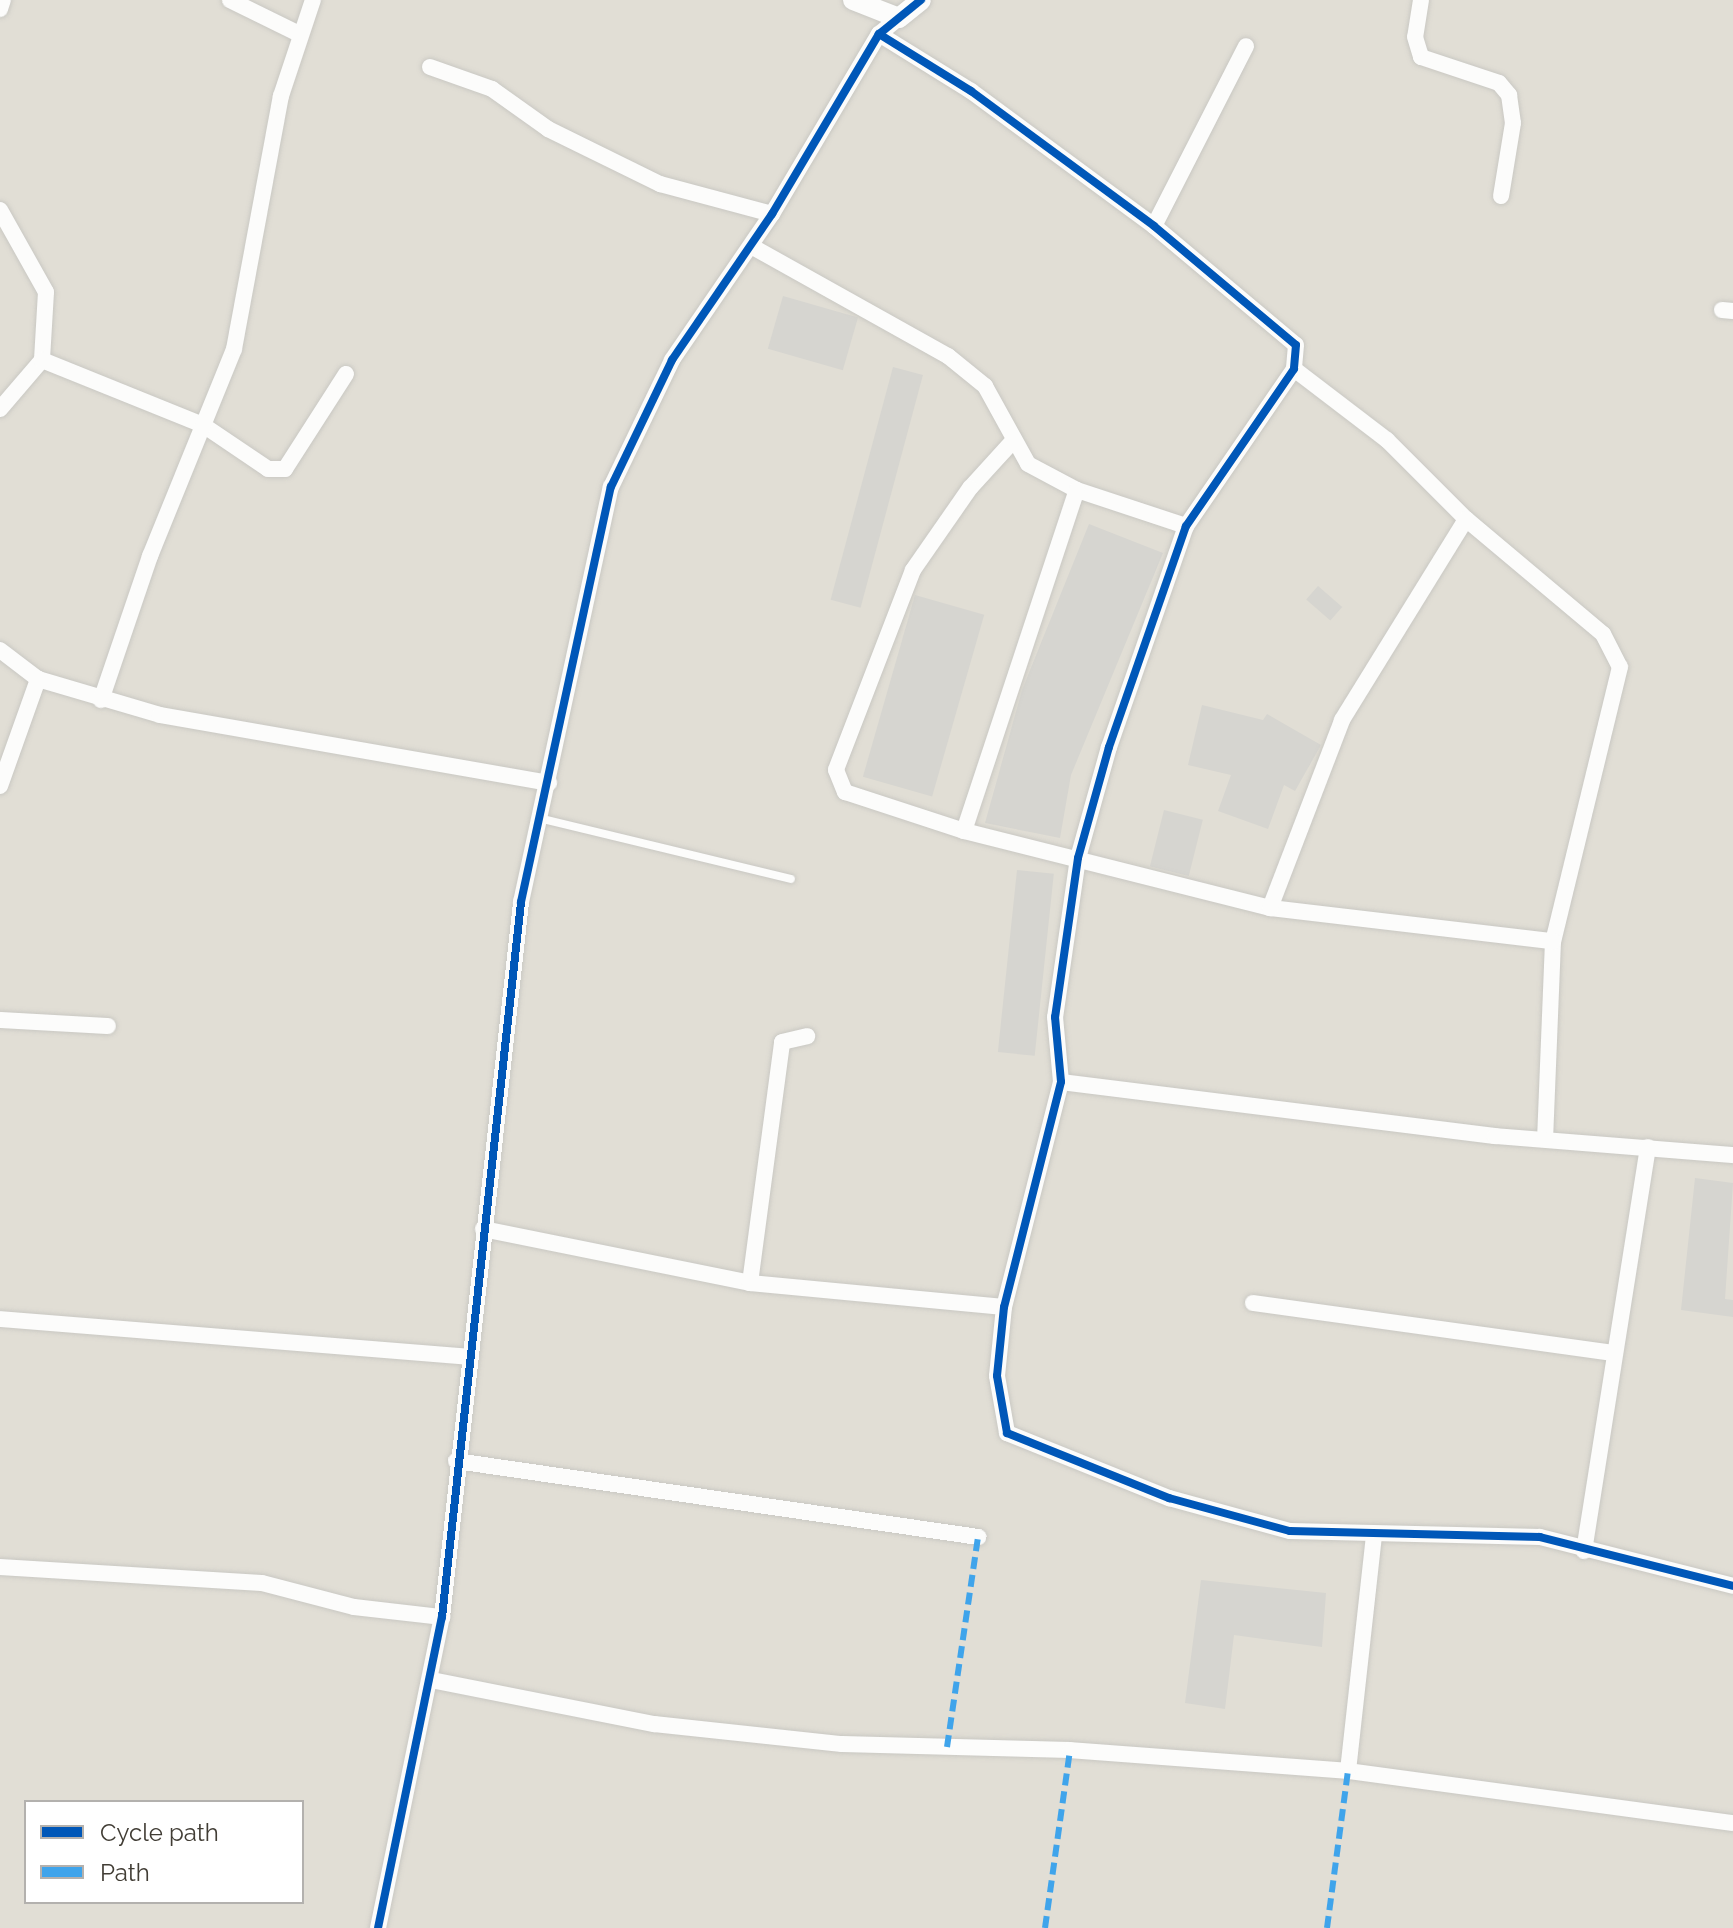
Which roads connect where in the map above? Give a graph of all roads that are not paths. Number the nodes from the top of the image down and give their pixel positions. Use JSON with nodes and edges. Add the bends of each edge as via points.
{"nodes":[{"id":1,"x":3,"y":0,"type":"edge"},
{"id":2,"x":230,"y":0,"type":"edge"},
{"id":3,"x":313,"y":0,"type":"edge"},
{"id":4,"x":853,"y":0,"type":"edge"},
{"id":5,"x":921,"y":0,"type":"edge"},
{"id":6,"x":1421,"y":0,"type":"edge"},
{"id":7,"x":0,"y":9,"type":"edge"},
{"id":8,"x":899,"y":18,"type":"junction"},
{"id":9,"x":299,"y":34,"type":"junction"},
{"id":10,"x":879,"y":34,"type":"junction"},
{"id":11,"x":1246,"y":46,"type":"dead end"},
{"id":12,"x":430,"y":67,"type":"dead end"},
{"id":13,"x":1501,"y":196,"type":"dead end"},
{"id":14,"x":0,"y":210,"type":"edge"},
{"id":15,"x":772,"y":214,"type":"junction"},
{"id":16,"x":1154,"y":226,"type":"junction"},
{"id":17,"x":751,"y":246,"type":"junction"},
{"id":18,"x":42,"y":360,"type":"junction"},
{"id":19,"x":1294,"y":369,"type":"junction"},
{"id":20,"x":346,"y":374,"type":"dead end"},
{"id":21,"x":0,"y":409,"type":"edge"},
{"id":22,"x":203,"y":425,"type":"junction"},
{"id":23,"x":1012,"y":442,"type":"junction"},
{"id":24,"x":1077,"y":490,"type":"junction"},
{"id":25,"x":1466,"y":519,"type":"junction"},
{"id":26,"x":1186,"y":526,"type":"junction"},
{"id":27,"x":0,"y":650,"type":"edge"},
{"id":28,"x":38,"y":679,"type":"junction"},
{"id":29,"x":101,"y":700,"type":"junction"},
{"id":30,"x":549,"y":783,"type":"junction"},
{"id":31,"x":0,"y":786,"type":"edge"},
{"id":32,"x":543,"y":819,"type":"junction"},
{"id":33,"x":964,"y":831,"type":"junction"},
{"id":34,"x":1078,"y":858,"type":"junction"},
{"id":35,"x":791,"y":879,"type":"dead end"},
{"id":36,"x":1270,"y":908,"type":"junction"},
{"id":37,"x":1553,"y":941,"type":"junction"},
{"id":38,"x":0,"y":1020,"type":"edge"},
{"id":39,"x":108,"y":1026,"type":"dead end"},
{"id":40,"x":807,"y":1036,"type":"dead end"},
{"id":41,"x":1061,"y":1082,"type":"junction"},
{"id":42,"x":1545,"y":1139,"type":"junction"},
{"id":43,"x":1648,"y":1147,"type":"junction"},
{"id":44,"x":1733,"y":1155,"type":"edge"},
{"id":45,"x":483,"y":1229,"type":"junction"},
{"id":46,"x":750,"y":1283,"type":"junction"},
{"id":47,"x":1253,"y":1303,"type":"dead end"},
{"id":48,"x":1004,"y":1307,"type":"junction"},
{"id":49,"x":0,"y":1319,"type":"edge"},
{"id":50,"x":1613,"y":1353,"type":"junction"},
{"id":51,"x":469,"y":1357,"type":"junction"},
{"id":52,"x":456,"y":1461,"type":"junction"},
{"id":53,"x":978,"y":1537,"type":"dead end"},
{"id":54,"x":1374,"y":1537,"type":"junction"},
{"id":55,"x":1584,"y":1551,"type":"junction"},
{"id":56,"x":0,"y":1567,"type":"edge"},
{"id":57,"x":1733,"y":1586,"type":"edge"},
{"id":58,"x":442,"y":1617,"type":"junction"},
{"id":59,"x":431,"y":1680,"type":"junction"},
{"id":60,"x":1348,"y":1771,"type":"junction"},
{"id":61,"x":1733,"y":1823,"type":"edge"},
{"id":62,"x":378,"y":1928,"type":"edge"}],
"edges":[{"from":1,"to":7,"type":"street"},
{"from":2,"to":9,"type":"street"},
{"from":3,"to":9,"type":"street"},
{"from":4,"to":8,"type":"street"},
{"from":5,"to":8,"type":"street"},
{"from":6,"to":13,"type":"street","via":[[1415,37],[1421,57],[1499,83],[1509,95],[1513,123]]},
{"from":8,"to":10,"type":"street"},
{"from":9,"to":22,"type":"street","via":[[281,96],[234,349]]},
{"from":10,"to":15,"type":"street"},
{"from":10,"to":16,"type":"street","via":[[971,91]]},
{"from":11,"to":16,"type":"street"},
{"from":12,"to":15,"type":"street","via":[[492,89],[548,129],[660,184]]},
{"from":14,"to":18,"type":"street","via":[[46,292]]},
{"from":15,"to":17,"type":"street"},
{"from":16,"to":19,"type":"street","via":[[1296,345]]},
{"from":17,"to":23,"type":"street","via":[[948,356],[985,386]]},
{"from":17,"to":30,"type":"street","via":[[672,360],[611,487]]},
{"from":18,"to":21,"type":"street"},
{"from":18,"to":22,"type":"street"},
{"from":19,"to":25,"type":"street","via":[[1387,440]]},
{"from":19,"to":26,"type":"street"},
{"from":20,"to":22,"type":"street","via":[[285,469],[268,469]]},
{"from":22,"to":29,"type":"street"},
{"from":23,"to":24,"type":"street","via":[[1028,464]]},
{"from":23,"to":33,"type":"street","via":[[970,488],[913,570],[836,770],[845,792]]},
{"from":24,"to":26,"type":"street"},
{"from":24,"to":33,"type":"street"},
{"from":25,"to":36,"type":"street","via":[[1342,720]]},
{"from":25,"to":37,"type":"street","via":[[1603,634],[1620,667]]},
{"from":26,"to":34,"type":"street","via":[[1109,747]]},
{"from":27,"to":28,"type":"street"},
{"from":28,"to":29,"type":"street"},
{"from":28,"to":31,"type":"street"},
{"from":29,"to":30,"type":"street"},
{"from":30,"to":32,"type":"street"},
{"from":32,"to":35,"type":"lane"},
{"from":32,"to":45,"type":"street","via":[[521,902]]},
{"from":33,"to":34,"type":"street"},
{"from":34,"to":36,"type":"street"},
{"from":34,"to":41,"type":"street","via":[[1055,1017]]},
{"from":36,"to":37,"type":"street"},
{"from":37,"to":42,"type":"street"},
{"from":38,"to":39,"type":"street"},
{"from":40,"to":46,"type":"street","via":[[782,1042]]},
{"from":41,"to":42,"type":"street"},
{"from":41,"to":48,"type":"street"},
{"from":42,"to":43,"type":"street"},
{"from":43,"to":44,"type":"street"},
{"from":43,"to":50,"type":"street"},
{"from":45,"to":46,"type":"street"},
{"from":45,"to":51,"type":"street"},
{"from":46,"to":48,"type":"street"},
{"from":47,"to":50,"type":"street"},
{"from":48,"to":54,"type":"street","via":[[1000,1406],[1007,1433],[1023,1444],[1244,1520]]},
{"from":49,"to":51,"type":"street"},
{"from":50,"to":55,"type":"street"},
{"from":51,"to":52,"type":"street"},
{"from":52,"to":53,"type":"street"},
{"from":52,"to":58,"type":"street"},
{"from":54,"to":55,"type":"street","via":[[1490,1531]]},
{"from":54,"to":60,"type":"street"},
{"from":55,"to":57,"type":"street"},
{"from":56,"to":58,"type":"street","via":[[262,1583],[354,1607]]},
{"from":58,"to":59,"type":"street"},
{"from":59,"to":60,"type":"street","via":[[654,1724],[842,1744],[1070,1750]]},
{"from":59,"to":62,"type":"street"},
{"from":60,"to":61,"type":"street"}]}
